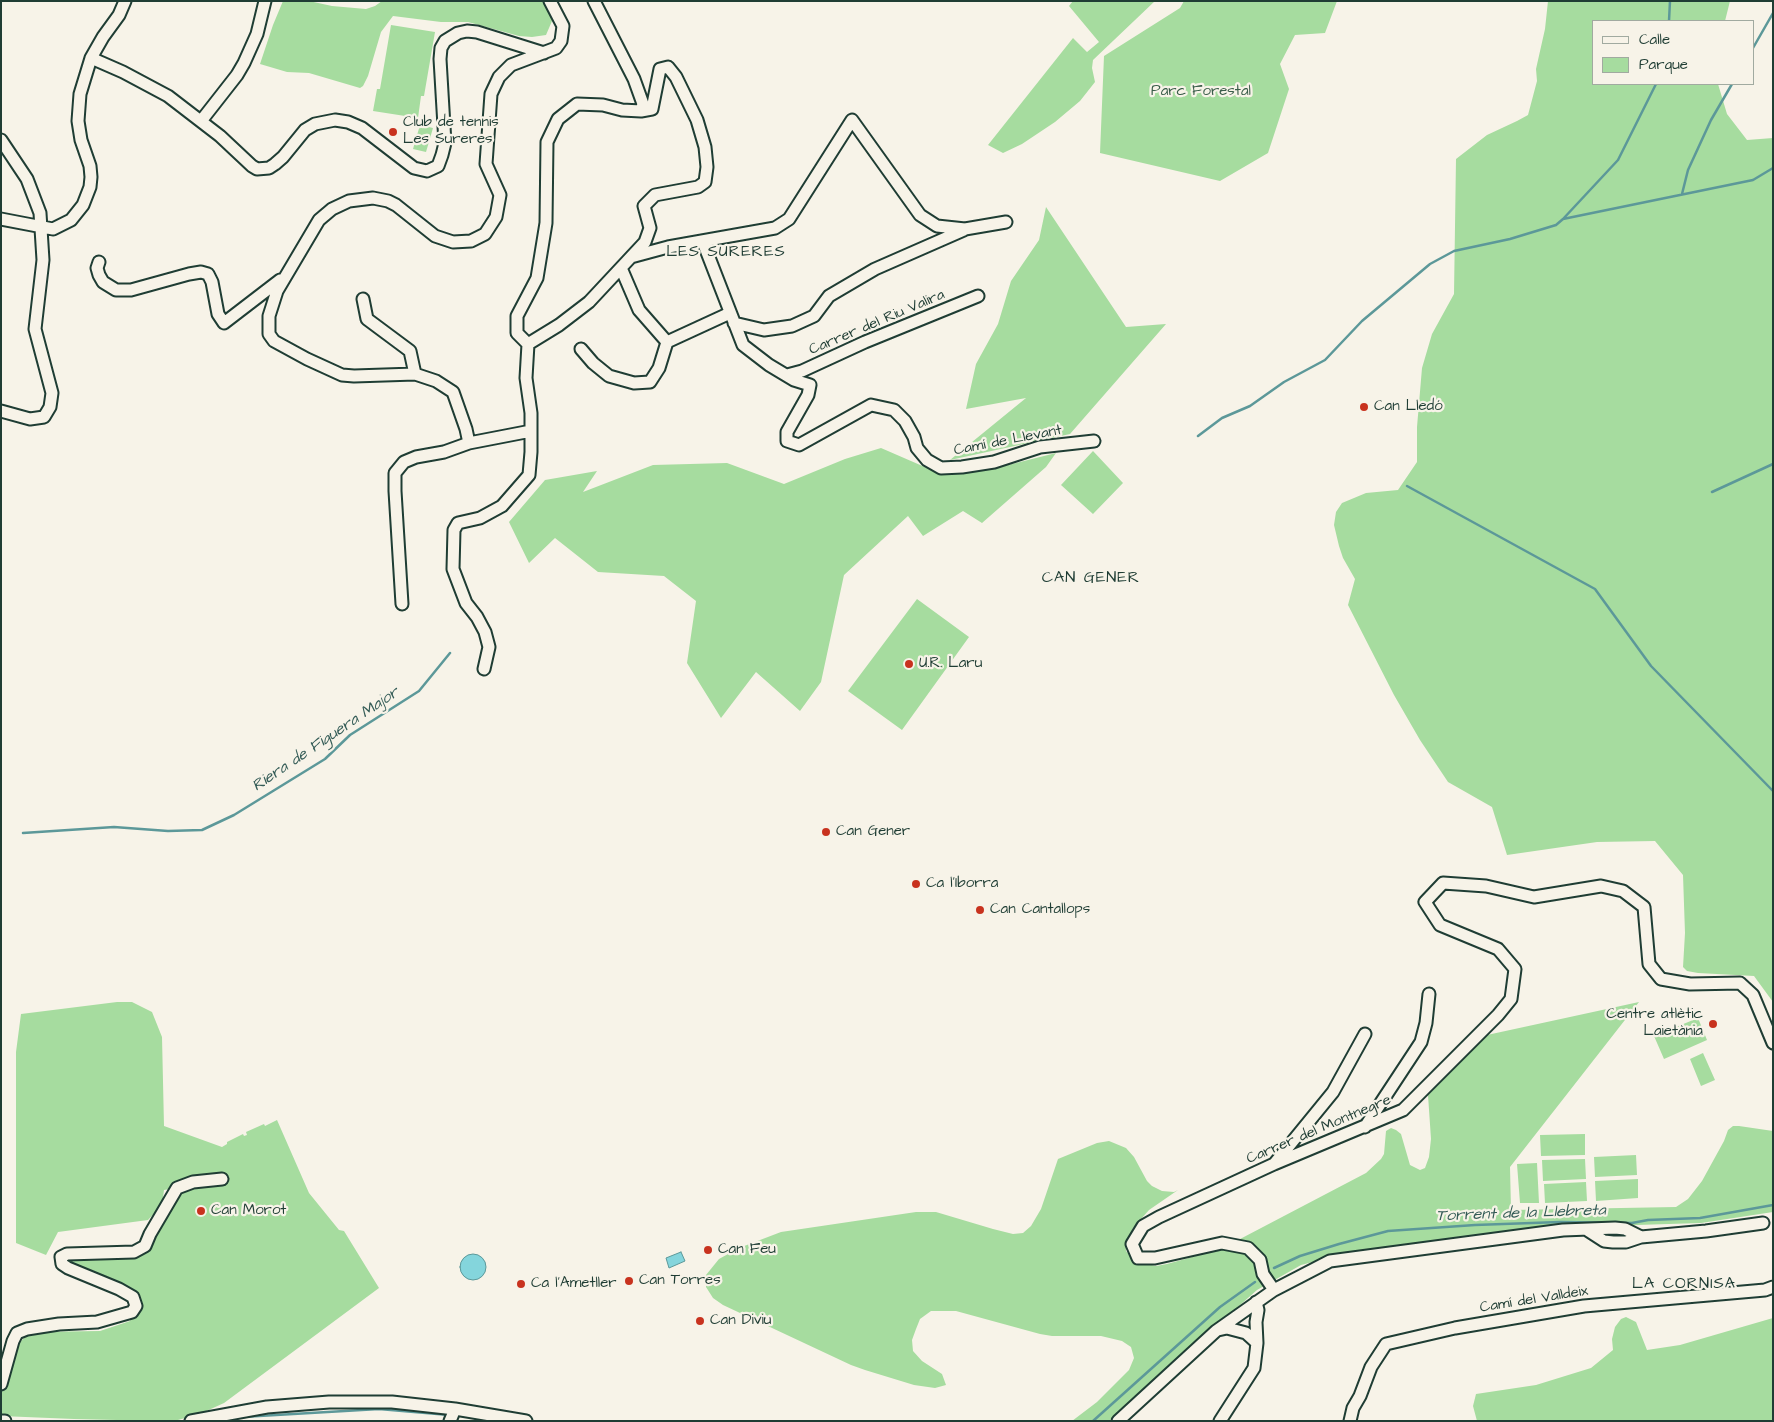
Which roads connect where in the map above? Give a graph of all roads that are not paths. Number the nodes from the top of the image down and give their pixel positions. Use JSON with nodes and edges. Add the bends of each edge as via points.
{"nodes":[{"id":1,"x":125,"y":1,"type":"edge"},
{"id":2,"x":265,"y":1,"type":"edge"},
{"id":3,"x":550,"y":1,"type":"edge"},
{"id":4,"x":594,"y":1,"type":"edge"},
{"id":5,"x":544,"y":53,"type":"junction"},
{"id":6,"x":91,"y":58,"type":"junction"},
{"id":7,"x":641,"y":110,"type":"junction"},
{"id":8,"x":201,"y":121,"type":"junction"},
{"id":9,"x":1,"y":140,"type":"edge"},
{"id":10,"x":1,"y":219,"type":"edge"},
{"id":11,"x":1006,"y":222,"type":"dead end"},
{"id":12,"x":42,"y":227,"type":"junction"},
{"id":13,"x":965,"y":229,"type":"junction"},
{"id":14,"x":703,"y":242,"type":"junction"},
{"id":15,"x":631,"y":257,"type":"junction"},
{"id":16,"x":99,"y":262,"type":"dead end"},
{"id":17,"x":621,"y":268,"type":"junction"},
{"id":18,"x":285,"y":276,"type":"junction"},
{"id":19,"x":978,"y":296,"type":"dead end"},
{"id":20,"x":363,"y":299,"type":"dead end"},
{"id":21,"x":732,"y":318,"type":"junction"},
{"id":22,"x":667,"y":342,"type":"junction"},
{"id":23,"x":528,"y":344,"type":"junction"},
{"id":24,"x":581,"y":349,"type":"dead end"},
{"id":25,"x":415,"y":374,"type":"junction"},
{"id":26,"x":787,"y":375,"type":"junction"},
{"id":27,"x":1,"y":411,"type":"edge"},
{"id":28,"x":531,"y":431,"type":"junction"},
{"id":29,"x":1094,"y":441,"type":"dead end"},
{"id":30,"x":469,"y":443,"type":"junction"},
{"id":31,"x":402,"y":604,"type":"dead end"},
{"id":32,"x":484,"y":669,"type":"dead end"},
{"id":33,"x":1429,"y":994,"type":"dead end"},
{"id":34,"x":1365,"y":1034,"type":"dead end"},
{"id":35,"x":1773,"y":1043,"type":"edge"},
{"id":36,"x":1365,"y":1127,"type":"junction"},
{"id":37,"x":1274,"y":1164,"type":"junction"},
{"id":38,"x":222,"y":1178,"type":"dead end"},
{"id":39,"x":1763,"y":1223,"type":"dead end"},
{"id":40,"x":1773,"y":1287,"type":"edge"},
{"id":41,"x":1274,"y":1290,"type":"junction"},
{"id":42,"x":1256,"y":1302,"type":"junction"},
{"id":43,"x":1216,"y":1331,"type":"junction"},
{"id":44,"x":1257,"y":1343,"type":"junction"},
{"id":45,"x":1,"y":1384,"type":"edge"},
{"id":46,"x":1353,"y":1408,"type":"junction"},
{"id":47,"x":455,"y":1409,"type":"junction"},
{"id":48,"x":1,"y":1421,"type":"edge"},
{"id":49,"x":5,"y":1421,"type":"edge"},
{"id":50,"x":191,"y":1421,"type":"edge"},
{"id":51,"x":450,"y":1421,"type":"edge"},
{"id":52,"x":526,"y":1421,"type":"edge"},
{"id":53,"x":1118,"y":1421,"type":"edge"},
{"id":54,"x":1220,"y":1421,"type":"edge"},
{"id":55,"x":1350,"y":1421,"type":"edge"},
{"id":56,"x":1360,"y":1421,"type":"edge"}],
"edges":[{"from":1,"to":6,"type":"street"},
{"from":2,"to":8,"type":"street","via":[[257,34],[244,63]]},
{"from":3,"to":5,"type":"street","via":[[563,26],[561,41],[556,48]]},
{"from":4,"to":7,"type":"street","via":[[634,78]]},
{"from":5,"to":8,"type":"street","via":[[477,32],[458,33],[445,41],[440,59],[445,143],[438,166],[427,171],[414,168],[362,128],[335,120],[315,124],[305,130],[275,164],[257,169]]},
{"from":5,"to":18,"type":"street","via":[[511,65],[499,76],[490,94],[486,164],[500,195],[496,217],[485,234],[471,241],[454,242],[435,236],[388,201],[373,198],[349,201],[332,208],[319,220]]},
{"from":6,"to":8,"type":"street","via":[[157,90]]},
{"from":6,"to":12,"type":"street","via":[[78,106],[78,127],[90,166],[90,187],[83,205],[71,220],[53,229]]},
{"from":7,"to":15,"type":"street","via":[[652,109],[660,69],[668,67],[697,120],[707,167],[705,182],[698,187],[655,196],[644,206],[650,228],[645,242]]},
{"from":7,"to":23,"type":"street","via":[[577,104],[558,118],[547,142],[546,223],[537,278],[516,316],[516,333]]},
{"from":9,"to":12,"type":"street","via":[[27,179]]},
{"from":10,"to":12,"type":"street"},
{"from":11,"to":13,"type":"street"},
{"from":12,"to":27,"type":"street","via":[[43,260],[35,329],[52,393],[50,406],[44,417],[30,419]]},
{"from":13,"to":14,"type":"street","via":[[937,226],[920,215],[852,120],[788,219],[775,228]]},
{"from":13,"to":21,"type":"street","via":[[868,274],[829,296],[814,316],[792,326],[764,330]]},
{"from":14,"to":15,"type":"street"},
{"from":14,"to":21,"type":"street"},
{"from":15,"to":17,"type":"street"},
{"from":16,"to":18,"type":"street","via":[[97,268],[103,282],[116,290],[131,290],[189,274],[208,274],[218,314],[224,324]]},
{"from":17,"to":22,"type":"street","via":[[639,310]]},
{"from":17,"to":23,"type":"street","via":[[589,302]]},
{"from":18,"to":25,"type":"street","via":[[267,325],[274,341],[342,375]]},
{"from":19,"to":26,"type":"street","name":"Carrer del Riu Valira"},
{"from":20,"to":25,"type":"street","via":[[367,319],[410,351]]},
{"from":21,"to":22,"type":"street"},
{"from":21,"to":26,"type":"street","via":[[743,346]]},
{"from":22,"to":24,"type":"street","via":[[659,368],[650,382],[634,383],[609,376]]},
{"from":23,"to":28,"type":"street","via":[[526,378]]},
{"from":25,"to":30,"type":"street","via":[[436,381],[452,392]]},
{"from":26,"to":29,"type":"street","name":"Camí de Llevant","via":[[810,385],[808,395],[787,432],[787,441],[799,445],[871,405],[894,410],[905,421],[917,448],[927,460],[941,468],[962,468],[994,462],[1040,447]]},
{"from":28,"to":30,"type":"street"},
{"from":28,"to":32,"type":"street","via":[[529,475],[502,506],[480,518],[458,523],[454,530],[453,569],[466,603],[485,632],[489,647]]},
{"from":30,"to":31,"type":"street","via":[[416,457],[404,462],[395,473]]},
{"from":33,"to":36,"type":"street","via":[[1421,1042]]},
{"from":34,"to":37,"type":"street","via":[[1333,1092]]},
{"from":35,"to":36,"type":"street","name":"Carrer del Montnegre","via":[[1753,995],[1740,983],[1690,984],[1661,979],[1649,964],[1644,907],[1623,891],[1602,886],[1534,897],[1486,886],[1443,883],[1425,902],[1440,925],[1498,949],[1515,969],[1511,999],[1403,1110]]},
{"from":36,"to":37,"type":"street","name":"Carrer del Montnegre"},
{"from":37,"to":41,"type":"street","name":"Carrer del Montnegre","via":[[1143,1226],[1132,1244],[1138,1258],[1155,1258],[1222,1243],[1248,1248],[1260,1260],[1263,1274]]},
{"from":38,"to":45,"type":"street","via":[[177,1188],[145,1246],[134,1252],[67,1254],[61,1257],[62,1264],[68,1268],[133,1297],[136,1306],[132,1312],[96,1322],[59,1324],[18,1333],[12,1342]]},
{"from":39,"to":41,"type":"street","via":[[1641,1237],[1626,1242],[1604,1241],[1587,1230],[1563,1230],[1330,1261]]},
{"from":40,"to":46,"type":"street","name":"Camí del Valldeix","via":[[1584,1306],[1455,1328],[1386,1344],[1371,1367]]},
{"from":41,"to":42,"type":"street"},
{"from":42,"to":43,"type":"street"},
{"from":42,"to":44,"type":"street"},
{"from":43,"to":44,"type":"street","via":[[1227,1328],[1246,1332]]},
{"from":43,"to":53,"type":"street"},
{"from":44,"to":54,"type":"street","via":[[1254,1368]]},
{"from":46,"to":55,"type":"street","name":"Camí del Valldeix"},
{"from":46,"to":56,"type":"street"},
{"from":47,"to":50,"type":"street","via":[[392,1402],[328,1402],[267,1407]]},
{"from":47,"to":51,"type":"street"},
{"from":47,"to":52,"type":"street"},
{"from":48,"to":49,"type":"street"}]}
